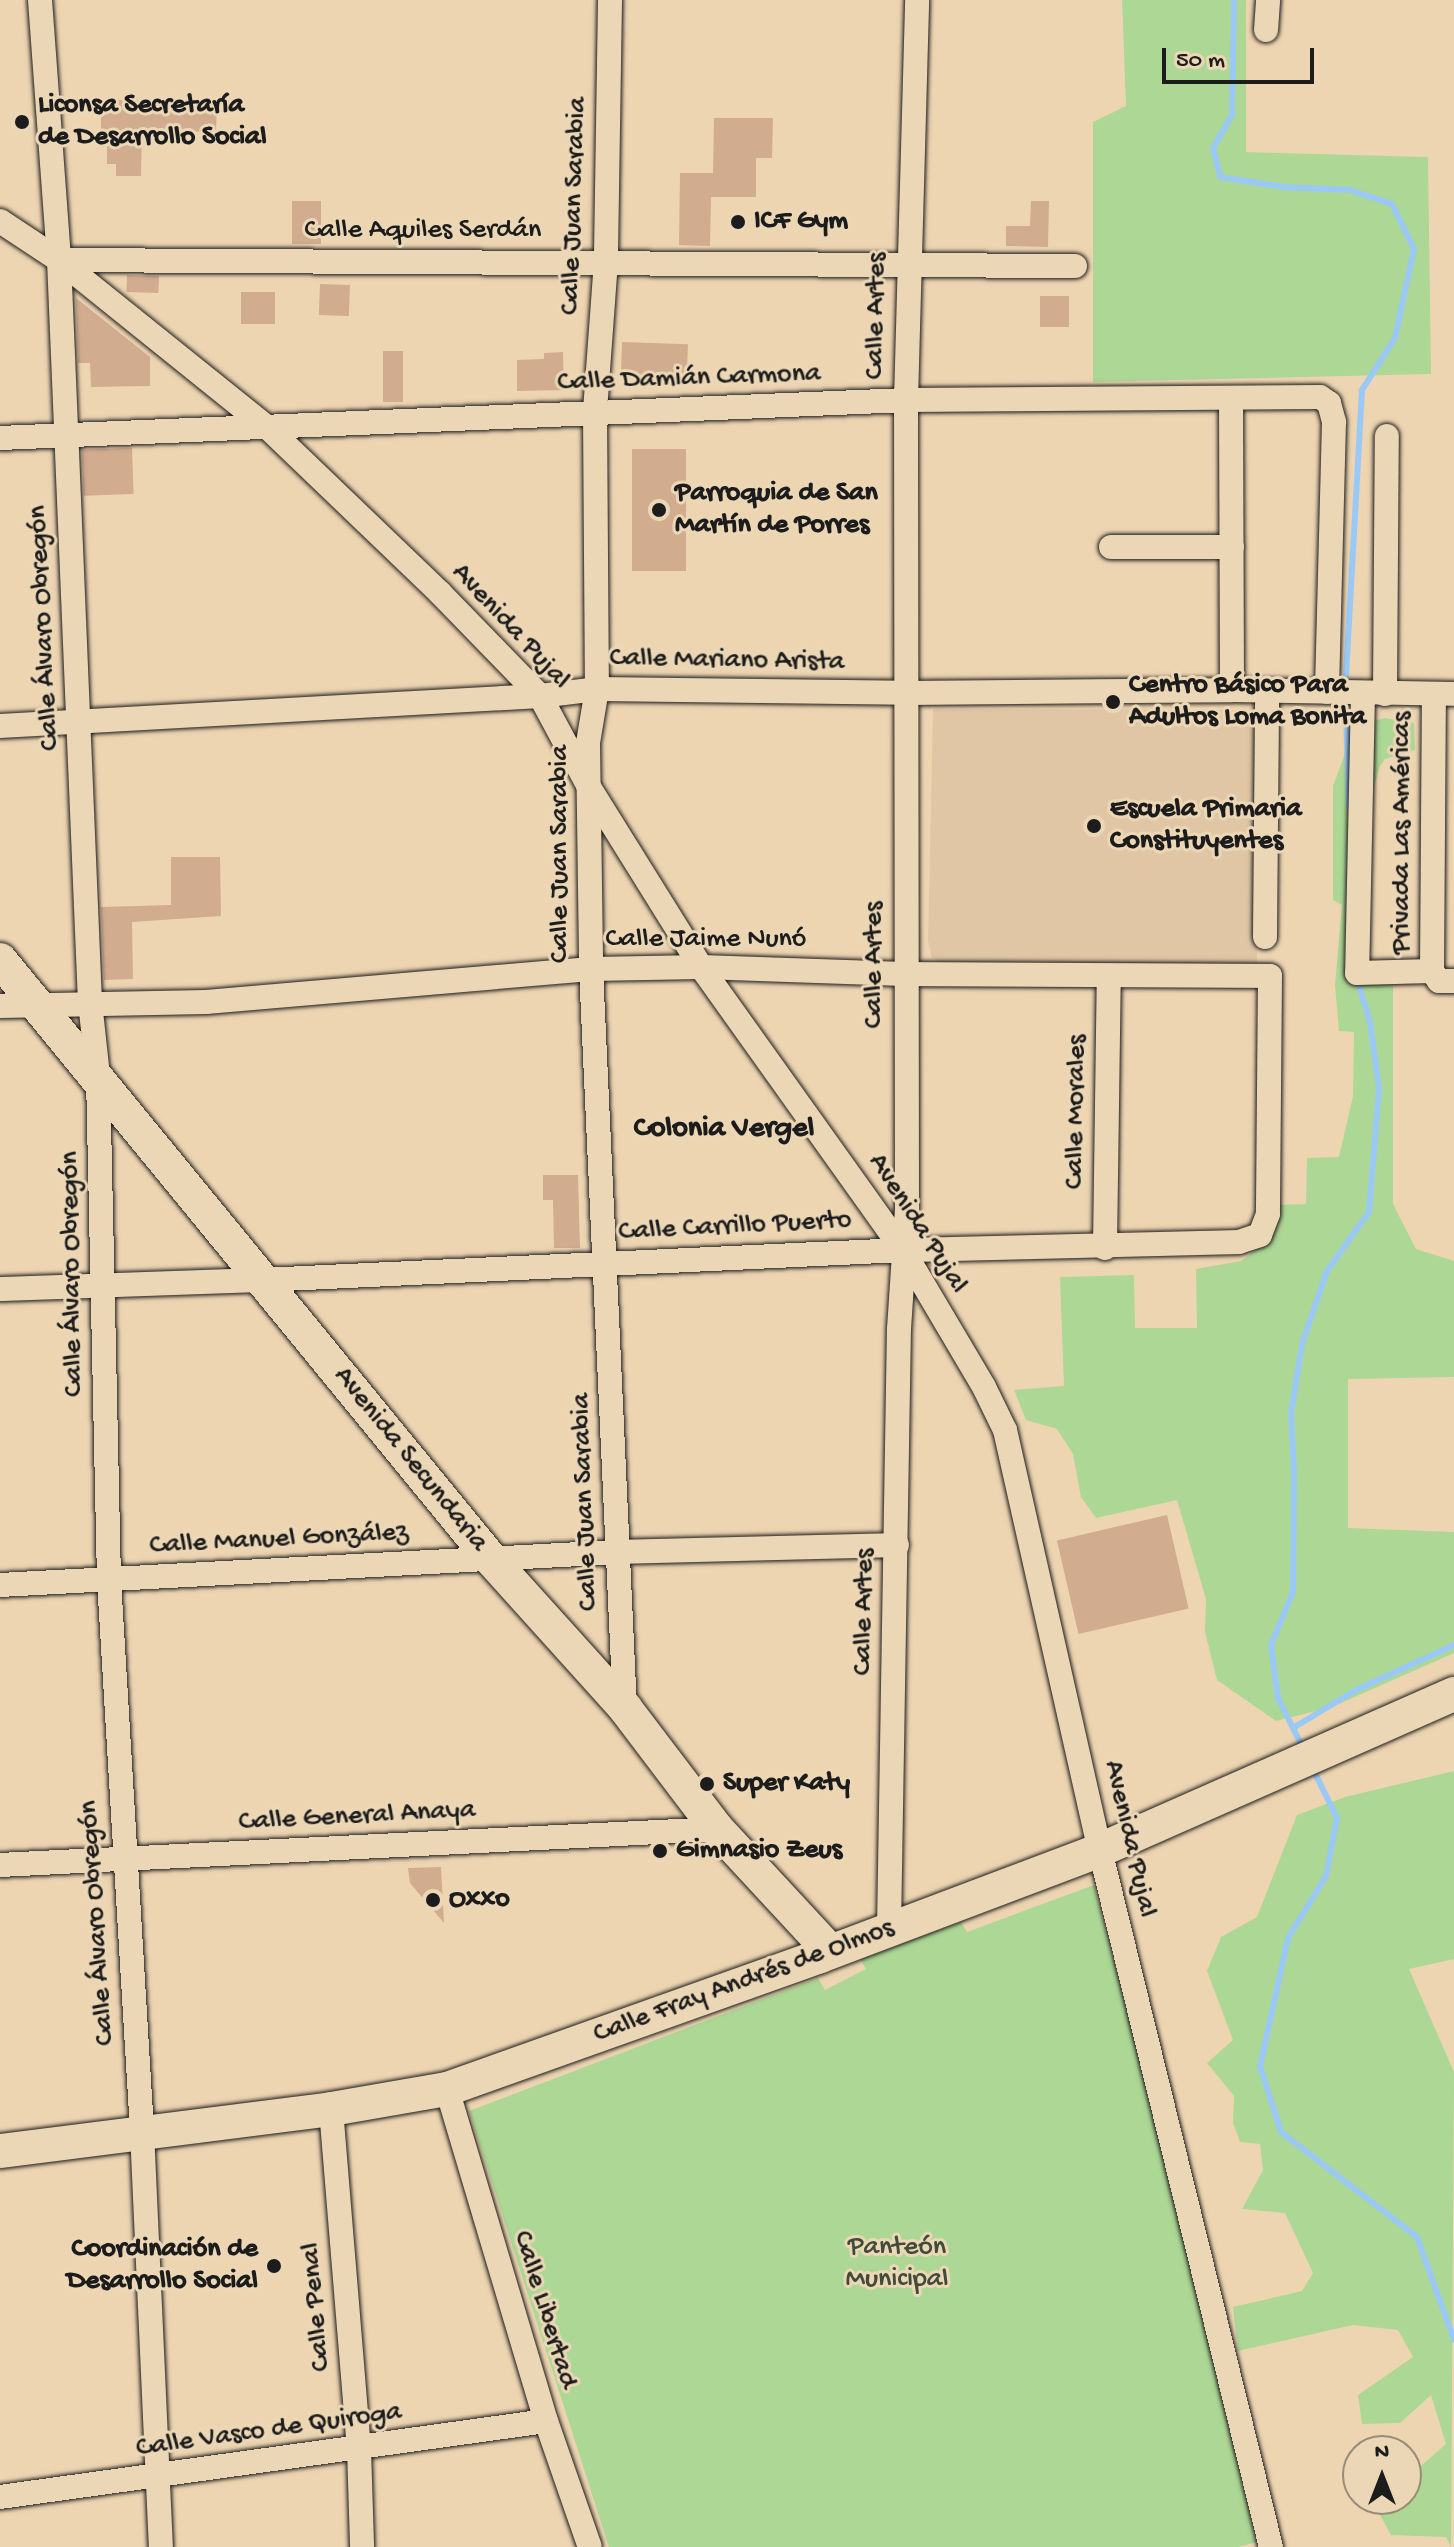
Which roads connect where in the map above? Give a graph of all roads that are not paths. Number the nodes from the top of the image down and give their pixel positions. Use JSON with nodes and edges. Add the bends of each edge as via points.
{"nodes":[{"id":1,"x":40,"y":0,"type":"edge"},
{"id":2,"x":610,"y":0,"type":"edge"},
{"id":3,"x":917,"y":0,"type":"edge"},
{"id":4,"x":1268,"y":0,"type":"edge"},
{"id":5,"x":1266,"y":30,"type":"dead end"},
{"id":6,"x":0,"y":221,"type":"edge"},
{"id":7,"x":59,"y":260,"type":"junction"},
{"id":8,"x":606,"y":261,"type":"junction"},
{"id":9,"x":907,"y":263,"type":"junction"},
{"id":10,"x":1075,"y":266,"type":"dead end"},
{"id":11,"x":1231,"y":398,"type":"junction"},
{"id":12,"x":906,"y":400,"type":"junction"},
{"id":13,"x":595,"y":412,"type":"junction"},
{"id":14,"x":267,"y":427,"type":"junction"},
{"id":15,"x":1387,"y":436,"type":"dead end"},
{"id":16,"x":65,"y":437,"type":"junction"},
{"id":17,"x":0,"y":438,"type":"edge"},
{"id":18,"x":1111,"y":547,"type":"dead end"},
{"id":19,"x":1232,"y":547,"type":"junction"},
{"id":20,"x":597,"y":689,"type":"junction"},
{"id":21,"x":1232,"y":690,"type":"junction"},
{"id":22,"x":1267,"y":691,"type":"junction"},
{"id":23,"x":1327,"y":692,"type":"junction"},
{"id":24,"x":906,"y":693,"type":"junction"},
{"id":25,"x":1374,"y":693,"type":"junction"},
{"id":26,"x":1444,"y":694,"type":"edge"},
{"id":27,"x":540,"y":696,"type":"junction"},
{"id":28,"x":81,"y":722,"type":"junction"},
{"id":29,"x":0,"y":726,"type":"edge"},
{"id":30,"x":589,"y":787,"type":"junction"},
{"id":31,"x":1265,"y":937,"type":"dead end"},
{"id":32,"x":0,"y":960,"type":"edge"},
{"id":33,"x":701,"y":967,"type":"junction"},
{"id":34,"x":591,"y":969,"type":"junction"},
{"id":35,"x":904,"y":974,"type":"junction"},
{"id":36,"x":1270,"y":976,"type":"joint"},
{"id":37,"x":1443,"y":976,"type":"edge"},
{"id":38,"x":1109,"y":977,"type":"junction"},
{"id":39,"x":90,"y":1002,"type":"junction"},
{"id":40,"x":0,"y":1006,"type":"edge"},
{"id":41,"x":38,"y":1006,"type":"junction"},
{"id":42,"x":98,"y":1076,"type":"junction"},
{"id":43,"x":1105,"y":1248,"type":"junction"},
{"id":44,"x":903,"y":1250,"type":"junction"},
{"id":45,"x":607,"y":1263,"type":"junction"},
{"id":46,"x":262,"y":1280,"type":"junction"},
{"id":47,"x":104,"y":1285,"type":"junction"},
{"id":48,"x":0,"y":1289,"type":"edge"},
{"id":49,"x":897,"y":1545,"type":"junction"},
{"id":50,"x":617,"y":1552,"type":"junction"},
{"id":51,"x":490,"y":1558,"type":"junction"},
{"id":52,"x":109,"y":1580,"type":"junction"},
{"id":53,"x":0,"y":1585,"type":"edge"},
{"id":54,"x":1454,"y":1694,"type":"edge"},
{"id":55,"x":625,"y":1708,"type":"junction"},
{"id":56,"x":717,"y":1829,"type":"junction"},
{"id":57,"x":1100,"y":1850,"type":"junction"},
{"id":58,"x":123,"y":1858,"type":"junction"},
{"id":59,"x":0,"y":1865,"type":"edge"},
{"id":60,"x":889,"y":1929,"type":"junction"},
{"id":61,"x":830,"y":1951,"type":"junction"},
{"id":62,"x":447,"y":2089,"type":"junction"},
{"id":63,"x":331,"y":2109,"type":"junction"},
{"id":64,"x":142,"y":2131,"type":"junction"},
{"id":65,"x":0,"y":2151,"type":"edge"},
{"id":66,"x":546,"y":2421,"type":"junction"},
{"id":67,"x":359,"y":2449,"type":"junction"},
{"id":68,"x":159,"y":2476,"type":"junction"},
{"id":69,"x":0,"y":2497,"type":"edge"},
{"id":70,"x":161,"y":2547,"type":"edge"},
{"id":71,"x":362,"y":2547,"type":"edge"},
{"id":72,"x":590,"y":2547,"type":"edge"},
{"id":73,"x":1271,"y":2547,"type":"edge"}],
"edges":[{"from":1,"to":7,"type":"street","name":"Calle Álvaro Obregón"},
{"from":2,"to":8,"type":"street","name":"Calle Juan Sarabia"},
{"from":3,"to":9,"type":"street","name":"Calle Artes"},
{"from":4,"to":5,"type":"street"},
{"from":6,"to":7,"type":"street","name":"Avenida Pujal"},
{"from":7,"to":8,"type":"street","name":"Calle Aquiles Serdán"},
{"from":7,"to":14,"type":"street","name":"Avenida Pujal"},
{"from":7,"to":16,"type":"street","name":"Calle Álvaro Obregón"},
{"from":8,"to":9,"type":"street","name":"Calle Aquiles Serdán"},
{"from":8,"to":13,"type":"street","name":"Calle Juan Sarabia"},
{"from":9,"to":10,"type":"street","name":"Calle Aquiles Serdán"},
{"from":9,"to":12,"type":"street","name":"Calle Artes"},
{"from":11,"to":12,"type":"street","name":"Calle Damián Carmona"},
{"from":11,"to":19,"type":"street"},
{"from":11,"to":23,"type":"street","name":"Calle Damián Carmona","via":[[1320,397],[1329,403],[1334,422]]},
{"from":12,"to":13,"type":"street","name":"Calle Damián Carmona"},
{"from":12,"to":24,"type":"street","name":"Calle Artes"},
{"from":13,"to":14,"type":"street","name":"Calle Damián Carmona"},
{"from":13,"to":20,"type":"street","name":"Calle Juan Sarabia"},
{"from":14,"to":16,"type":"street","name":"Calle Damián Carmona"},
{"from":14,"to":27,"type":"street","name":"Avenida Pujal"},
{"from":15,"to":25,"type":"street"},
{"from":16,"to":17,"type":"street","name":"Calle Damián Carmona"},
{"from":16,"to":28,"type":"street","name":"Calle Álvaro Obregón"},
{"from":18,"to":19,"type":"street"},
{"from":19,"to":21,"type":"street"},
{"from":20,"to":24,"type":"street","name":"Calle Mariano Arista"},
{"from":20,"to":27,"type":"street","name":"Calle Mariano Arista"},
{"from":20,"to":30,"type":"street","name":"Calle Juan Sarabia","via":[[588,743]]},
{"from":21,"to":22,"type":"street","name":"Calle Mariano Arista"},
{"from":21,"to":24,"type":"street","name":"Calle Mariano Arista"},
{"from":22,"to":23,"type":"street","name":"Calle Mariano Arista"},
{"from":22,"to":31,"type":"street"},
{"from":23,"to":25,"type":"street","name":"Calle Mariano Arista"},
{"from":24,"to":35,"type":"street","name":"Calle Artes"},
{"from":25,"to":26,"type":"street","name":"Calle Mariano Arista"},
{"from":25,"to":37,"type":"street","via":[[1357,973]]},
{"from":26,"to":37,"type":"street","name":"Privada Las Américas"},
{"from":27,"to":28,"type":"street","name":"Calle Mariano Arista"},
{"from":27,"to":30,"type":"street","name":"Avenida Pujal"},
{"from":28,"to":29,"type":"street","name":"Calle Mariano Arista"},
{"from":28,"to":39,"type":"street","name":"Calle Álvaro Obregón"},
{"from":30,"to":33,"type":"street","name":"Avenida Pujal"},
{"from":30,"to":34,"type":"street","name":"Calle Juan Sarabia"},
{"from":32,"to":41,"type":"street","name":"Avenida Secundaria"},
{"from":33,"to":34,"type":"street","name":"Calle Jaime Nunó"},
{"from":33,"to":35,"type":"street","name":"Calle Jaime Nunó"},
{"from":33,"to":44,"type":"street","name":"Avenida Pujal"},
{"from":34,"to":39,"type":"street","name":"Calle Jaime Nunó","via":[[206,1002]]},
{"from":34,"to":45,"type":"street","name":"Calle Juan Sarabia"},
{"from":35,"to":38,"type":"street","name":"Calle Jaime Nunó"},
{"from":35,"to":44,"type":"street","name":"Calle Artes"},
{"from":36,"to":38,"type":"street","name":"Calle Jaime Nunó"},
{"from":36,"to":43,"type":"street","name":"Calle Carrillo Puerto","via":[[1268,1214],[1260,1235],[1239,1242]]},
{"from":38,"to":43,"type":"street","name":"Calle Morales"},
{"from":39,"to":41,"type":"street","name":"Calle Jaime Nunó"},
{"from":39,"to":42,"type":"street","name":"Calle Álvaro Obregón"},
{"from":40,"to":41,"type":"street","name":"Calle Jaime Nunó"},
{"from":41,"to":42,"type":"street","name":"Avenida Secundaria"},
{"from":42,"to":46,"type":"street","name":"Avenida Secundaria"},
{"from":42,"to":47,"type":"street","name":"Calle Álvaro Obregón"},
{"from":43,"to":44,"type":"street","name":"Calle Carrillo Puerto"},
{"from":44,"to":45,"type":"street","name":"Calle Carrillo Puerto"},
{"from":44,"to":49,"type":"street","name":"Calle Artes"},
{"from":44,"to":57,"type":"street","name":"Avenida Pujal","via":[[1005,1430]]},
{"from":45,"to":46,"type":"street","name":"Calle Carrillo Puerto"},
{"from":45,"to":50,"type":"street","name":"Calle Juan Sarabia"},
{"from":46,"to":47,"type":"street","name":"Calle Carrillo Puerto"},
{"from":46,"to":51,"type":"street","name":"Avenida Secundaria"},
{"from":47,"to":48,"type":"street","name":"Calle Carrillo Puerto"},
{"from":47,"to":52,"type":"street","name":"Calle Álvaro Obregón"},
{"from":49,"to":50,"type":"street","name":"Calle Manuel González"},
{"from":49,"to":60,"type":"street","name":"Calle Artes"},
{"from":50,"to":51,"type":"street","name":"Calle Manuel González"},
{"from":50,"to":55,"type":"street","name":"Calle Juan Sarabia"},
{"from":51,"to":52,"type":"street","name":"Calle Manuel González"},
{"from":51,"to":55,"type":"street","name":"Avenida Secundaria"},
{"from":52,"to":53,"type":"street","name":"Calle Manuel González"},
{"from":52,"to":58,"type":"street","name":"Calle Álvaro Obregón"},
{"from":54,"to":57,"type":"street","name":"Calle Fray Andrés de Olmos"},
{"from":55,"to":56,"type":"street","name":"Avenida Secundaria"},
{"from":56,"to":58,"type":"street","name":"Calle General Anaya"},
{"from":56,"to":61,"type":"street","name":"Avenida Secundaria"},
{"from":57,"to":60,"type":"street","name":"Calle Fray Andrés de Olmos"},
{"from":57,"to":73,"type":"street","name":"Avenida Pujal"},
{"from":58,"to":59,"type":"street","name":"Calle General Anaya"},
{"from":58,"to":64,"type":"street","name":"Calle Álvaro Obregón"},
{"from":60,"to":61,"type":"street","name":"Calle Fray Andrés de Olmos"},
{"from":61,"to":62,"type":"street","name":"Calle Fray Andrés de Olmos"},
{"from":62,"to":63,"type":"street","name":"Calle Fray Andrés de Olmos"},
{"from":62,"to":66,"type":"street","name":"Calle Libertad"},
{"from":63,"to":64,"type":"street","name":"Calle Fray Andrés de Olmos"},
{"from":63,"to":67,"type":"street","name":"Calle Penal"},
{"from":64,"to":65,"type":"street","name":"Calle Fray Andrés de Olmos"},
{"from":64,"to":68,"type":"street","name":"Calle Álvaro Obregón"},
{"from":66,"to":67,"type":"street","name":"Calle Vasco de Quiroga"},
{"from":66,"to":72,"type":"street","name":"Calle Libertad"},
{"from":67,"to":68,"type":"street","name":"Calle Vasco de Quiroga"},
{"from":67,"to":71,"type":"street","name":"Calle Penal"},
{"from":68,"to":69,"type":"street","name":"Calle Vasco de Quiroga"},
{"from":68,"to":70,"type":"street","name":"Calle Álvaro Obregón"}]}
